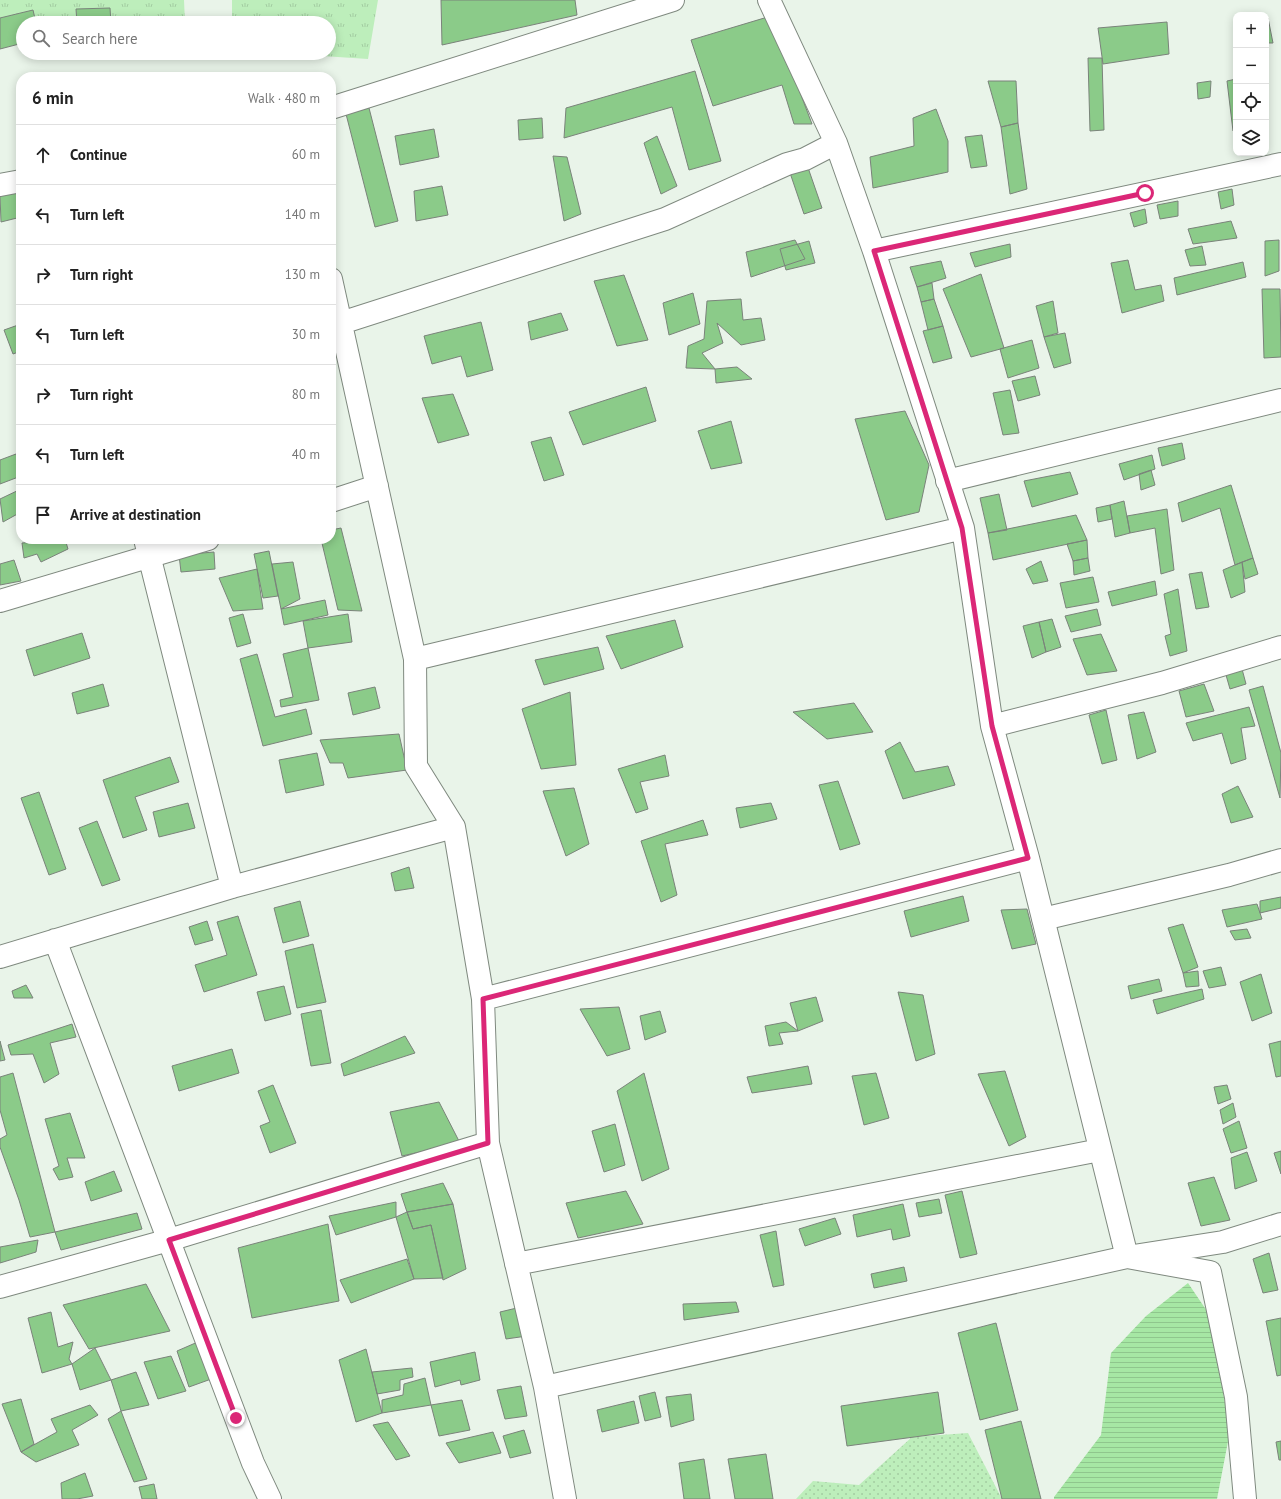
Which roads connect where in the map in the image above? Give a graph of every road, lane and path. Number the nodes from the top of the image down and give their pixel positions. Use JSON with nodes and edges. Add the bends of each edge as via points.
{"nodes":[{"id":1,"x":673,"y":0,"type":"edge"},
{"id":2,"x":769,"y":0,"type":"edge"},
{"id":3,"x":336,"y":106,"type":"edge"},
{"id":4,"x":836,"y":143,"type":"junction"},
{"id":5,"x":1281,"y":164,"type":"edge"},
{"id":6,"x":16,"y":183,"type":"edge"},
{"id":7,"x":0,"y":186,"type":"edge"},
{"id":8,"x":874,"y":251,"type":"junction"},
{"id":9,"x":336,"y":301,"type":"edge"},
{"id":10,"x":341,"y":323,"type":"junction"},
{"id":11,"x":1281,"y":400,"type":"edge"},
{"id":12,"x":948,"y":481,"type":"junction"},
{"id":13,"x":377,"y":486,"type":"junction"},
{"id":14,"x":336,"y":499,"type":"edge"},
{"id":15,"x":962,"y":528,"type":"junction"},
{"id":16,"x":174,"y":544,"type":"edge"},
{"id":17,"x":147,"y":548,"type":"edge"},
{"id":18,"x":0,"y":601,"type":"edge"},
{"id":19,"x":1281,"y":647,"type":"edge"},
{"id":20,"x":415,"y":659,"type":"junction"},
{"id":21,"x":992,"y":726,"type":"junction"},
{"id":22,"x":454,"y":827,"type":"junction"},
{"id":23,"x":1028,"y":858,"type":"junction"},
{"id":24,"x":1281,"y":860,"type":"edge"},
{"id":25,"x":232,"y":887,"type":"junction"},
{"id":26,"x":1043,"y":919,"type":"junction"},
{"id":27,"x":55,"y":940,"type":"junction"},
{"id":28,"x":0,"y":957,"type":"edge"},
{"id":29,"x":483,"y":999,"type":"junction"},
{"id":30,"x":488,"y":1143,"type":"junction"},
{"id":31,"x":1100,"y":1150,"type":"junction"},
{"id":32,"x":1281,"y":1224,"type":"edge"},
{"id":33,"x":169,"y":1240,"type":"junction"},
{"id":34,"x":1127,"y":1257,"type":"junction"},
{"id":35,"x":516,"y":1264,"type":"junction"},
{"id":36,"x":0,"y":1287,"type":"edge"},
{"id":37,"x":545,"y":1387,"type":"junction"},
{"id":38,"x":270,"y":1499,"type":"edge"},
{"id":39,"x":565,"y":1499,"type":"edge"},
{"id":40,"x":1245,"y":1499,"type":"edge"}],
"edges":[{"from":1,"to":3,"type":"street"},
{"from":2,"to":4,"type":"street"},
{"from":4,"to":8,"type":"street"},
{"from":4,"to":10,"type":"street","via":[[805,159],[787,164],[666,218]]},
{"from":5,"to":8,"type":"street"},
{"from":6,"to":7,"type":"street"},
{"from":8,"to":12,"type":"street"},
{"from":9,"to":10,"type":"street"},
{"from":10,"to":13,"type":"street"},
{"from":11,"to":12,"type":"street"},
{"from":12,"to":15,"type":"street"},
{"from":13,"to":14,"type":"street"},
{"from":13,"to":20,"type":"street"},
{"from":15,"to":20,"type":"street"},
{"from":15,"to":21,"type":"street"},
{"from":16,"to":17,"type":"street"},
{"from":17,"to":18,"type":"street"},
{"from":17,"to":25,"type":"street"},
{"from":19,"to":21,"type":"street","via":[[1162,683]]},
{"from":20,"to":22,"type":"street","via":[[416,766]]},
{"from":21,"to":23,"type":"street"},
{"from":22,"to":25,"type":"street"},
{"from":22,"to":29,"type":"street"},
{"from":23,"to":26,"type":"street"},
{"from":23,"to":29,"type":"street"},
{"from":24,"to":26,"type":"street","via":[[1229,875]]},
{"from":25,"to":27,"type":"street"},
{"from":26,"to":31,"type":"street"},
{"from":27,"to":28,"type":"street"},
{"from":27,"to":33,"type":"street"},
{"from":29,"to":30,"type":"street"},
{"from":30,"to":33,"type":"street"},
{"from":30,"to":35,"type":"street"},
{"from":31,"to":34,"type":"street"},
{"from":31,"to":35,"type":"street"},
{"from":32,"to":34,"type":"street","via":[[1223,1242]]},
{"from":33,"to":36,"type":"street"},
{"from":33,"to":38,"type":"street","via":[[253,1463]]},
{"from":34,"to":37,"type":"street"},
{"from":34,"to":40,"type":"street","via":[[1210,1272],[1236,1397]]},
{"from":35,"to":37,"type":"street"},
{"from":37,"to":39,"type":"street"}]}
